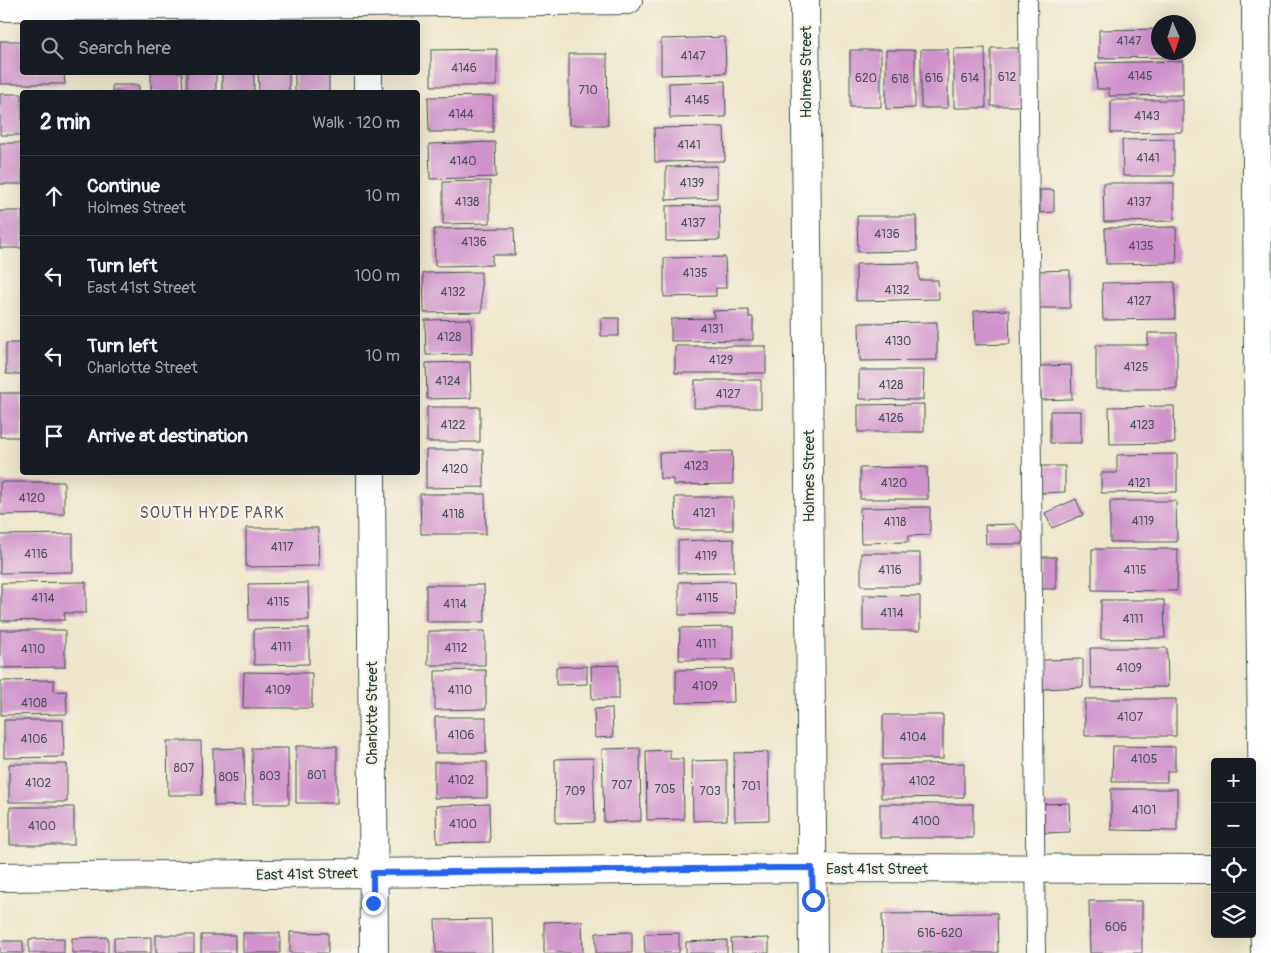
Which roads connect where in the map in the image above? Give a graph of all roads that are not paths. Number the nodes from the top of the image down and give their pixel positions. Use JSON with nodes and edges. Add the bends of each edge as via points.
{"nodes":[{"id":1,"x":628,"y":0,"type":"edge"},
{"id":2,"x":806,"y":0,"type":"edge"},
{"id":3,"x":1028,"y":0,"type":"edge"},
{"id":4,"x":1256,"y":0,"type":"edge"},
{"id":5,"x":0,"y":7,"type":"edge"},
{"id":6,"x":368,"y":9,"type":"edge"},
{"id":7,"x":368,"y":75,"type":"edge"},
{"id":8,"x":368,"y":90,"type":"edge"},
{"id":9,"x":371,"y":475,"type":"edge"},
{"id":10,"x":812,"y":868,"type":"junction"},
{"id":11,"x":1263,"y":868,"type":"edge"},
{"id":12,"x":1035,"y":869,"type":"junction"},
{"id":13,"x":1211,"y":869,"type":"edge"},
{"id":14,"x":373,"y":873,"type":"junction"},
{"id":15,"x":0,"y":877,"type":"edge"},
{"id":16,"x":374,"y":953,"type":"edge"},
{"id":17,"x":813,"y":953,"type":"edge"},
{"id":18,"x":1036,"y":953,"type":"edge"},
{"id":19,"x":1265,"y":953,"type":"edge"}],
"edges":[{"from":1,"to":6,"type":"street"},
{"from":2,"to":10,"type":"street","name":"Holmes Street"},
{"from":3,"to":12,"type":"lane"},
{"from":4,"to":11,"type":"street"},
{"from":5,"to":6,"type":"street"},
{"from":7,"to":8,"type":"street"},
{"from":9,"to":14,"type":"street","name":"Charlotte Street"},
{"from":10,"to":12,"type":"street","name":"East 41st Street"},
{"from":10,"to":14,"type":"street","name":"East 41st Street"},
{"from":10,"to":17,"type":"street","name":"Holmes Street"},
{"from":11,"to":19,"type":"street"},
{"from":12,"to":13,"type":"street","name":"East 41st Street"},
{"from":12,"to":18,"type":"lane"},
{"from":14,"to":15,"type":"street","name":"East 41st Street"},
{"from":14,"to":16,"type":"street","name":"Charlotte Street"}]}
